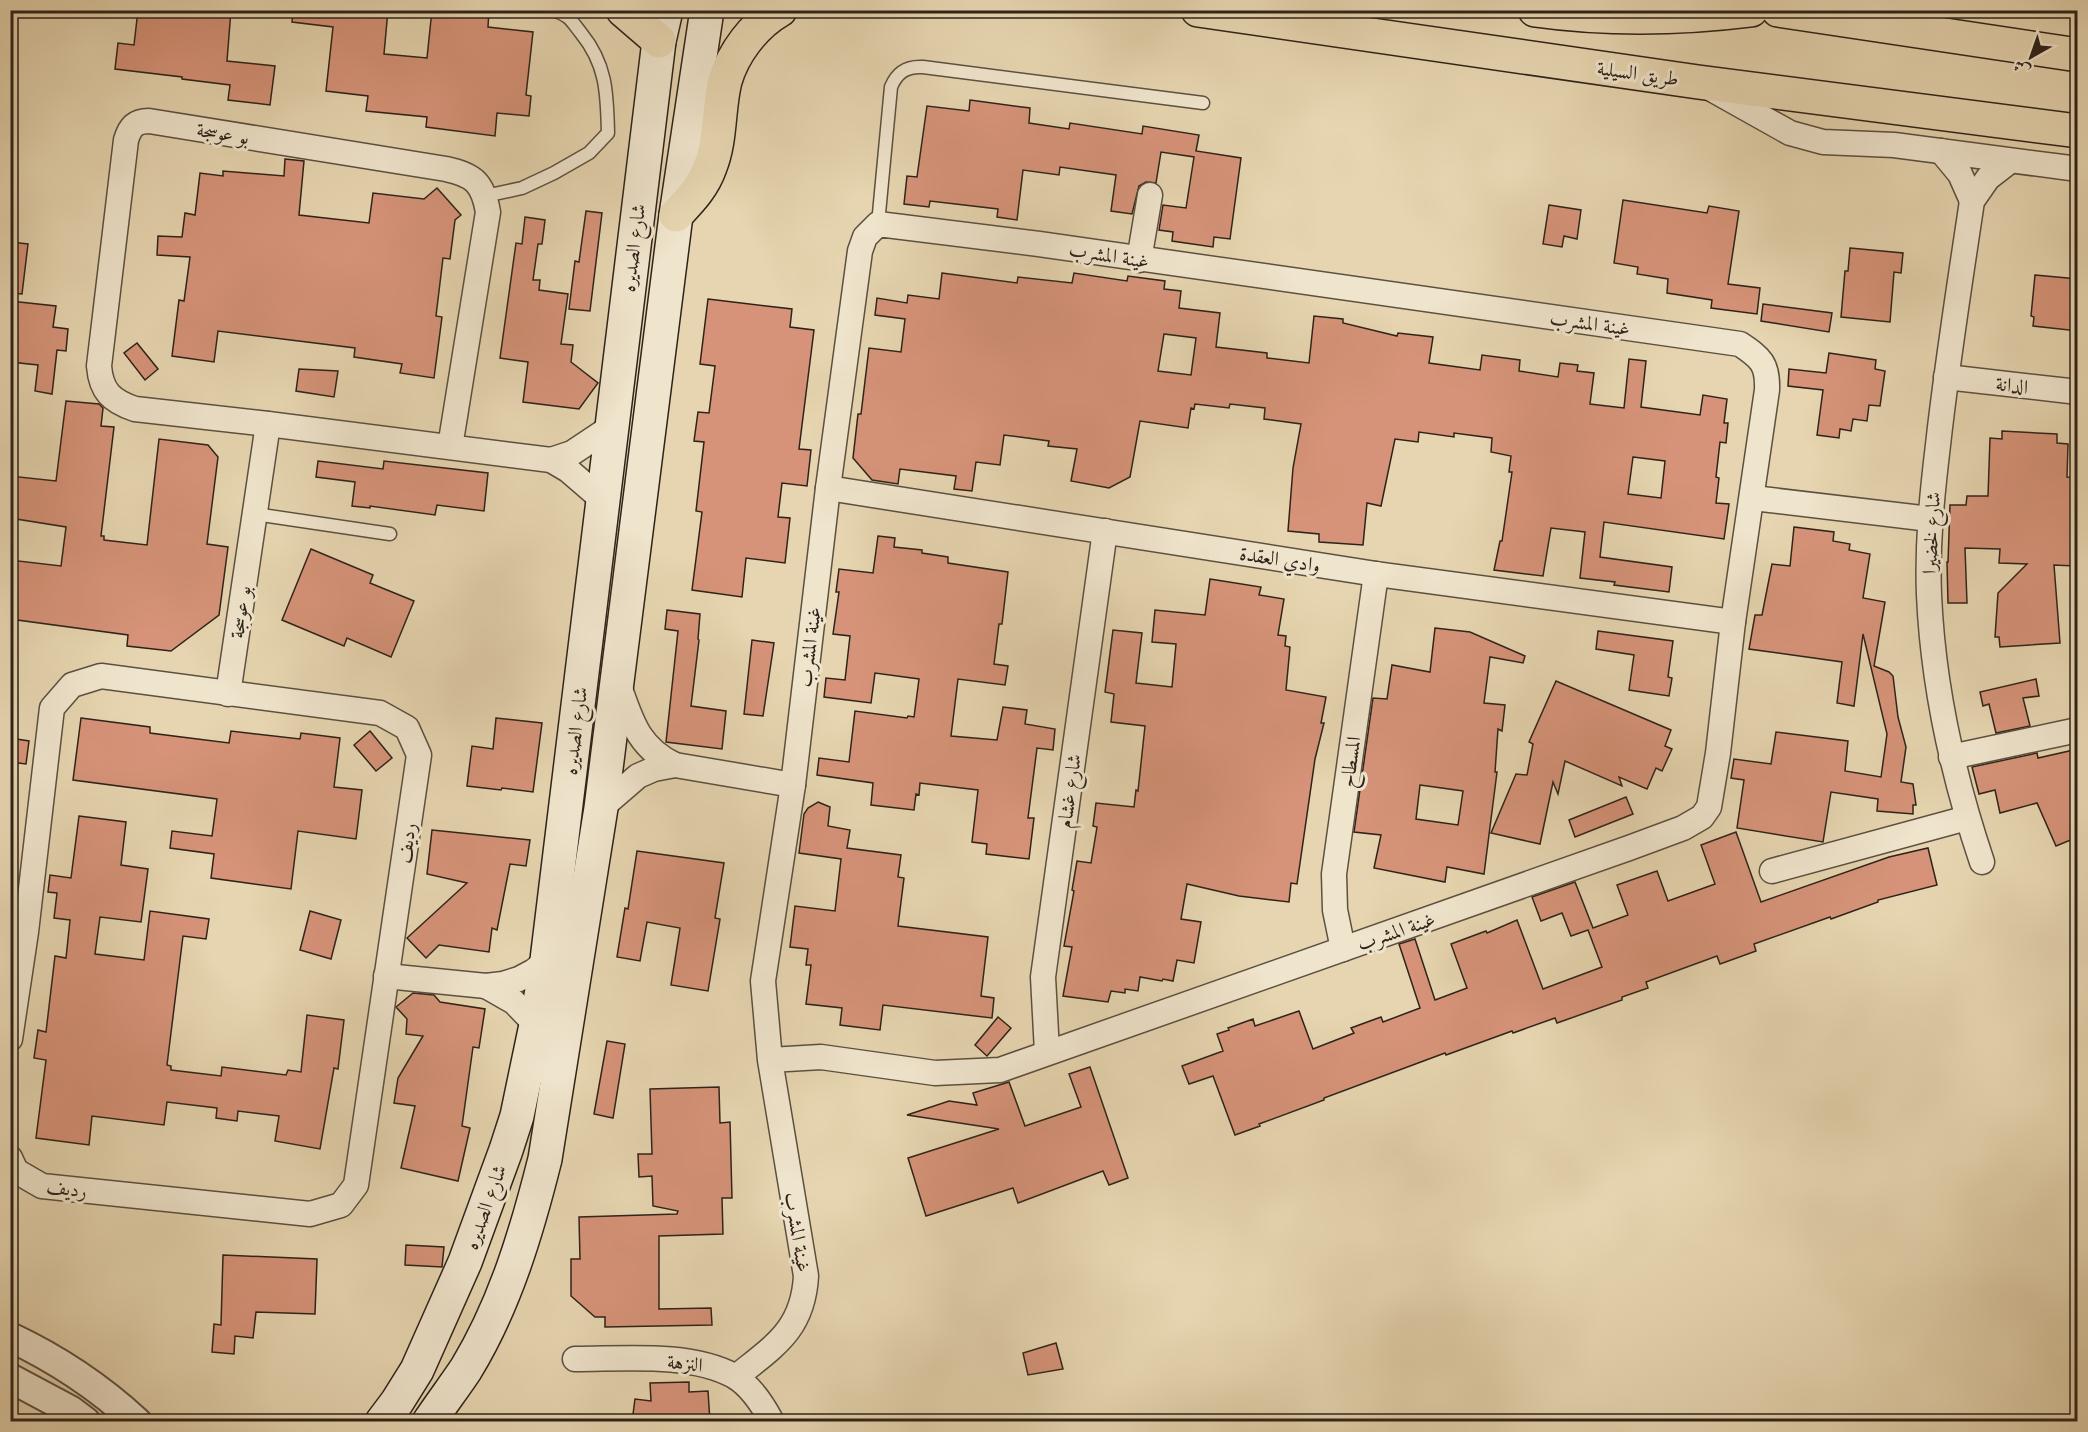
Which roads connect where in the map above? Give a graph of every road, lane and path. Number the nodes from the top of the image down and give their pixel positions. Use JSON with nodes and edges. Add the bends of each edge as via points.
{"nodes":[{"id":1,"x":553,"y":10,"type":"edge"},
{"id":2,"x":622,"y":10,"type":"edge"},
{"id":3,"x":707,"y":10,"type":"edge"},
{"id":4,"x":780,"y":10,"type":"edge"},
{"id":5,"x":1198,"y":10,"type":"edge"},
{"id":6,"x":1535,"y":10,"type":"edge"},
{"id":7,"x":1751,"y":10,"type":"edge"},
{"id":8,"x":1778,"y":10,"type":"edge"},
{"id":9,"x":663,"y":26,"type":"edge"},
{"id":10,"x":2071,"y":48,"type":"edge"},
{"id":11,"x":1698,"y":82,"type":"junction"},
{"id":12,"x":1203,"y":103,"type":"dead end"},
{"id":13,"x":2078,"y":131,"type":"edge"},
{"id":14,"x":1941,"y":151,"type":"junction"},
{"id":15,"x":2010,"y":160,"type":"junction"},
{"id":16,"x":2078,"y":168,"type":"edge"},
{"id":17,"x":1150,"y":195,"type":"dead end"},
{"id":18,"x":485,"y":196,"type":"junction"},
{"id":19,"x":1972,"y":201,"type":"junction"},
{"id":20,"x":676,"y":215,"type":"junction"},
{"id":21,"x":878,"y":224,"type":"junction"},
{"id":22,"x":1139,"y":260,"type":"junction"},
{"id":23,"x":1946,"y":377,"type":"junction"},
{"id":24,"x":2078,"y":392,"type":"edge"},
{"id":25,"x":268,"y":424,"type":"junction"},
{"id":26,"x":611,"y":427,"type":"junction"},
{"id":27,"x":450,"y":447,"type":"junction"},
{"id":28,"x":551,"y":460,"type":"junction"},
{"id":29,"x":828,"y":488,"type":"junction"},
{"id":30,"x":1753,"y":498,"type":"junction"},
{"id":31,"x":603,"y":501,"type":"junction"},
{"id":32,"x":255,"y":514,"type":"junction"},
{"id":33,"x":1930,"y":519,"type":"junction"},
{"id":34,"x":1105,"y":531,"type":"junction"},
{"id":35,"x":390,"y":534,"type":"dead end"},
{"id":36,"x":1376,"y":574,"type":"junction"},
{"id":37,"x":1733,"y":622,"type":"junction"},
{"id":38,"x":617,"y":680,"type":"junction"},
{"id":39,"x":228,"y":694,"type":"junction"},
{"id":40,"x":2073,"y":731,"type":"dead end"},
{"id":41,"x":1951,"y":757,"type":"junction"},
{"id":42,"x":675,"y":765,"type":"junction"},
{"id":43,"x":793,"y":785,"type":"junction"},
{"id":44,"x":601,"y":808,"type":"junction"},
{"id":45,"x":1967,"y":818,"type":"junction"},
{"id":46,"x":1982,"y":862,"type":"dead end"},
{"id":47,"x":1772,"y":871,"type":"dead end"},
{"id":48,"x":18,"y":931,"type":"edge"},
{"id":49,"x":1343,"y":949,"type":"junction"},
{"id":50,"x":547,"y":960,"type":"junction"},
{"id":51,"x":386,"y":976,"type":"junction"},
{"id":52,"x":486,"y":986,"type":"junction"},
{"id":53,"x":536,"y":1025,"type":"junction"},
{"id":54,"x":10,"y":1039,"type":"edge"},
{"id":55,"x":1047,"y":1052,"type":"junction"},
{"id":56,"x":770,"y":1060,"type":"junction"},
{"id":57,"x":10,"y":1158,"type":"edge"},
{"id":58,"x":10,"y":1337,"type":"edge"},
{"id":59,"x":574,"y":1359,"type":"dead end"},
{"id":60,"x":736,"y":1377,"type":"junction"},
{"id":61,"x":10,"y":1378,"type":"edge"},
{"id":62,"x":86,"y":1422,"type":"edge"},
{"id":63,"x":137,"y":1422,"type":"edge"},
{"id":64,"x":382,"y":1422,"type":"edge"},
{"id":65,"x":429,"y":1422,"type":"edge"},
{"id":66,"x":772,"y":1422,"type":"edge"}],
"edges":[{"from":1,"to":18,"type":"lane","via":[[567,15],[595,49],[607,89],[608,133],[589,153],[554,173],[522,188]]},
{"from":2,"to":9,"type":"main road"},
{"from":3,"to":20,"type":"main road","name":"شارع الصديره"},
{"from":4,"to":20,"type":"main road","via":[[758,26],[733,61],[725,82],[711,166],[695,196]]},
{"from":5,"to":11,"type":"main road","name":"طريق السيلية"},
{"from":6,"to":7,"type":"main road","via":[[1658,18]]},
{"from":8,"to":10,"type":"main road"},
{"from":9,"to":26,"type":"main road","name":"شارع الصديره"},
{"from":11,"to":13,"type":"main road","name":"طريق السيلية"},
{"from":11,"to":14,"type":"street","via":[[1806,138]]},
{"from":12,"to":21,"type":"lane","via":[[923,67],[907,69],[891,87]]},
{"from":14,"to":15,"type":"street"},
{"from":14,"to":19,"type":"street","via":[[1960,174]]},
{"from":15,"to":16,"type":"street"},
{"from":15,"to":19,"type":"street","name":"شارع لخضيرا","via":[[1988,178]]},
{"from":17,"to":22,"type":"street"},
{"from":18,"to":25,"type":"street","name":"بو عوسجة","via":[[476,181],[446,169],[149,121],[133,125],[126,140],[100,380],[108,394],[135,409]]},
{"from":18,"to":27,"type":"street","via":[[488,212]]},
{"from":19,"to":23,"type":"street","name":"شارع لخضيرا"},
{"from":20,"to":38,"type":"main road","name":"شارع الصديره"},
{"from":21,"to":22,"type":"street","name":"غينة المشرب"},
{"from":21,"to":29,"type":"street","name":"غينة المشرب","via":[[865,237],[860,251]]},
{"from":22,"to":30,"type":"street","name":"غينة المشرب","via":[[1740,344],[1757,355],[1768,372]]},
{"from":23,"to":24,"type":"street","name":"الدانة"},
{"from":23,"to":33,"type":"street","name":"شارع لخضيرا"},
{"from":25,"to":27,"type":"street","name":"بو عوسجة"},
{"from":25,"to":32,"type":"street","name":"بو عوسجة"},
{"from":26,"to":28,"type":"street","name":"بو عوسجة","via":[[572,453]]},
{"from":26,"to":31,"type":"main road","name":"شارع الصديره"},
{"from":27,"to":28,"type":"street","name":"بو عوسجة"},
{"from":28,"to":31,"type":"street","name":"بو عوسجة"},
{"from":29,"to":34,"type":"street","name":"وادي العقدة"},
{"from":29,"to":43,"type":"street","name":"غينة المشرب"},
{"from":30,"to":33,"type":"street"},
{"from":30,"to":37,"type":"street","name":"غينة المشرب"},
{"from":31,"to":50,"type":"main road","name":"شارع الصديره"},
{"from":32,"to":35,"type":"lane"},
{"from":32,"to":39,"type":"street","name":"بو عوسجة"},
{"from":33,"to":41,"type":"street","name":"شارع لخضيرا","via":[[1929,595],[1936,676]]},
{"from":34,"to":36,"type":"street","name":"وادي العقدة"},
{"from":34,"to":55,"type":"street","name":"شارع غشام","via":[[1042,977]]},
{"from":36,"to":37,"type":"street","name":"وادي العقدة"},
{"from":36,"to":49,"type":"street","name":"المسطاح","via":[[1334,874],[1335,910]]},
{"from":37,"to":49,"type":"street","name":"غينة المشرب","via":[[1718,753],[1709,807],[1702,816],[1683,828]]},
{"from":38,"to":42,"type":"street","via":[[638,734],[654,753]]},
{"from":38,"to":44,"type":"main road","name":"شارع الصديره"},
{"from":39,"to":48,"type":"street","name":"رديف","via":[[100,676],[72,685],[52,708]]},
{"from":39,"to":51,"type":"street","name":"رديف","via":[[380,713],[407,728],[419,755]]},
{"from":40,"to":41,"type":"street"},
{"from":41,"to":45,"type":"street","name":"شارع لخضيرا"},
{"from":42,"to":43,"type":"street"},
{"from":42,"to":44,"type":"street","via":[[638,776]]},
{"from":43,"to":56,"type":"street","name":"غينة المشرب","via":[[763,981]]},
{"from":44,"to":65,"type":"main road","name":"شارع الصديره","via":[[553,1115],[532,1213],[492,1318],[466,1368]]},
{"from":45,"to":46,"type":"street","name":"شارع لخضيرا"},
{"from":45,"to":47,"type":"street"},
{"from":48,"to":54,"type":"street","name":"رديف"},
{"from":49,"to":55,"type":"street","name":"غينة المشرب"},
{"from":50,"to":52,"type":"street","via":[[519,979]]},
{"from":50,"to":53,"type":"main road","name":"شارع الصديره"},
{"from":51,"to":52,"type":"street"},
{"from":51,"to":57,"type":"street","name":"رديف","via":[[356,1185],[341,1205],[310,1214],[42,1186],[16,1171]]},
{"from":52,"to":53,"type":"street","via":[[514,1002]]},
{"from":53,"to":64,"type":"main road","name":"شارع الصديره","via":[[512,1133],[465,1262],[417,1370]]},
{"from":55,"to":56,"type":"street","name":"غينة المشرب","via":[[1000,1070],[935,1073],[820,1058]]},
{"from":56,"to":60,"type":"street","name":"غينة المشرب","via":[[806,1276],[805,1296],[788,1332]]},
{"from":58,"to":63,"type":"street","via":[[72,1371]]},
{"from":59,"to":60,"type":"street","name":"النزهة","via":[[674,1360],[706,1364]]},
{"from":60,"to":66,"type":"street","name":"النزهة","via":[[760,1400]]},
{"from":61,"to":62,"type":"street"}]}
